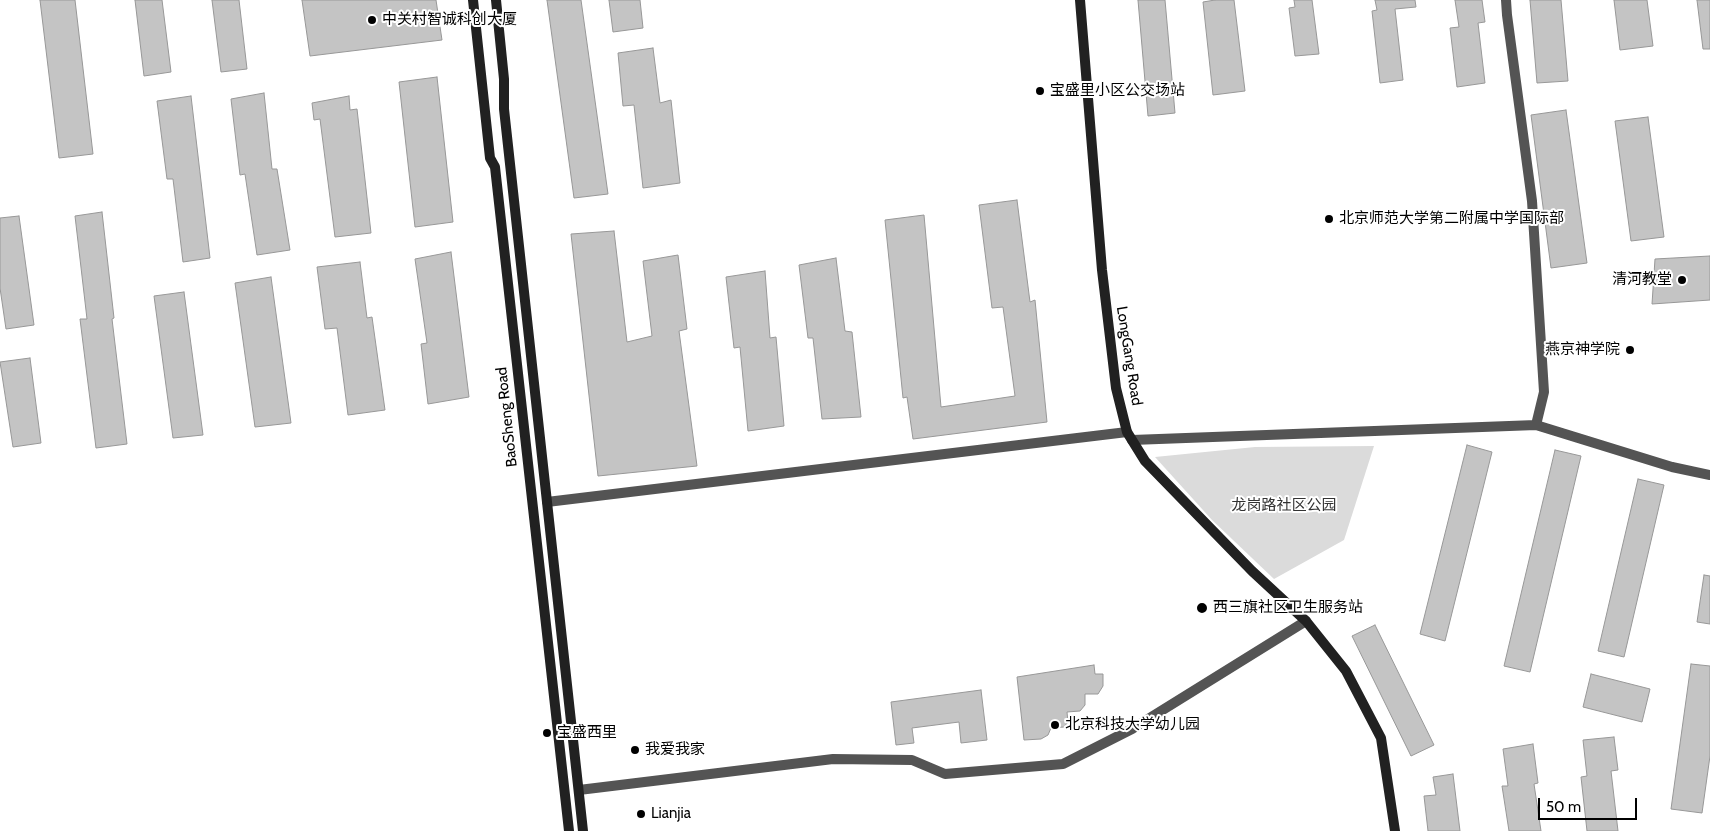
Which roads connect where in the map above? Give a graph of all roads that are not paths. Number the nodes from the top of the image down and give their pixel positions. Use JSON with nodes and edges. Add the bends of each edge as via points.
{"nodes":[{"id":1,"x":473,"y":0,"type":"edge"},
{"id":2,"x":496,"y":0,"type":"edge"},
{"id":3,"x":1080,"y":0,"type":"edge"},
{"id":4,"x":1506,"y":0,"type":"edge"},
{"id":5,"x":1536,"y":425,"type":"junction"},
{"id":6,"x":1130,"y":436,"type":"junction"},
{"id":7,"x":1710,"y":475,"type":"edge"},
{"id":8,"x":547,"y":502,"type":"junction"},
{"id":9,"x":1306,"y":621,"type":"junction"},
{"id":10,"x":579,"y":790,"type":"junction"},
{"id":11,"x":569,"y":831,"type":"edge"},
{"id":12,"x":583,"y":831,"type":"edge"},
{"id":13,"x":1395,"y":831,"type":"edge"}],
"edges":[{"from":1,"to":11,"type":"street","name":"BaoSheng Road"},
{"from":2,"to":8,"type":"street","name":"BaoSheng Road","via":[[504,110]]},
{"from":3,"to":6,"type":"street","name":"LongGang Road","via":[[1102,270],[1116,388]]},
{"from":4,"to":5,"type":"street","via":[[1532,201],[1544,392]]},
{"from":5,"to":6,"type":"street"},
{"from":5,"to":7,"type":"street","via":[[1672,467]]},
{"from":6,"to":8,"type":"street"},
{"from":6,"to":9,"type":"street","name":"LongGang Road","via":[[1145,461],[1252,571]]},
{"from":8,"to":10,"type":"street","name":"BaoSheng Road"},
{"from":9,"to":10,"type":"street","via":[[1132,729],[1063,764],[945,774],[912,760],[833,759]]},
{"from":9,"to":13,"type":"street","name":"LongGang Road","via":[[1346,671],[1381,738]]},
{"from":10,"to":12,"type":"street","name":"BaoSheng Road"}]}
